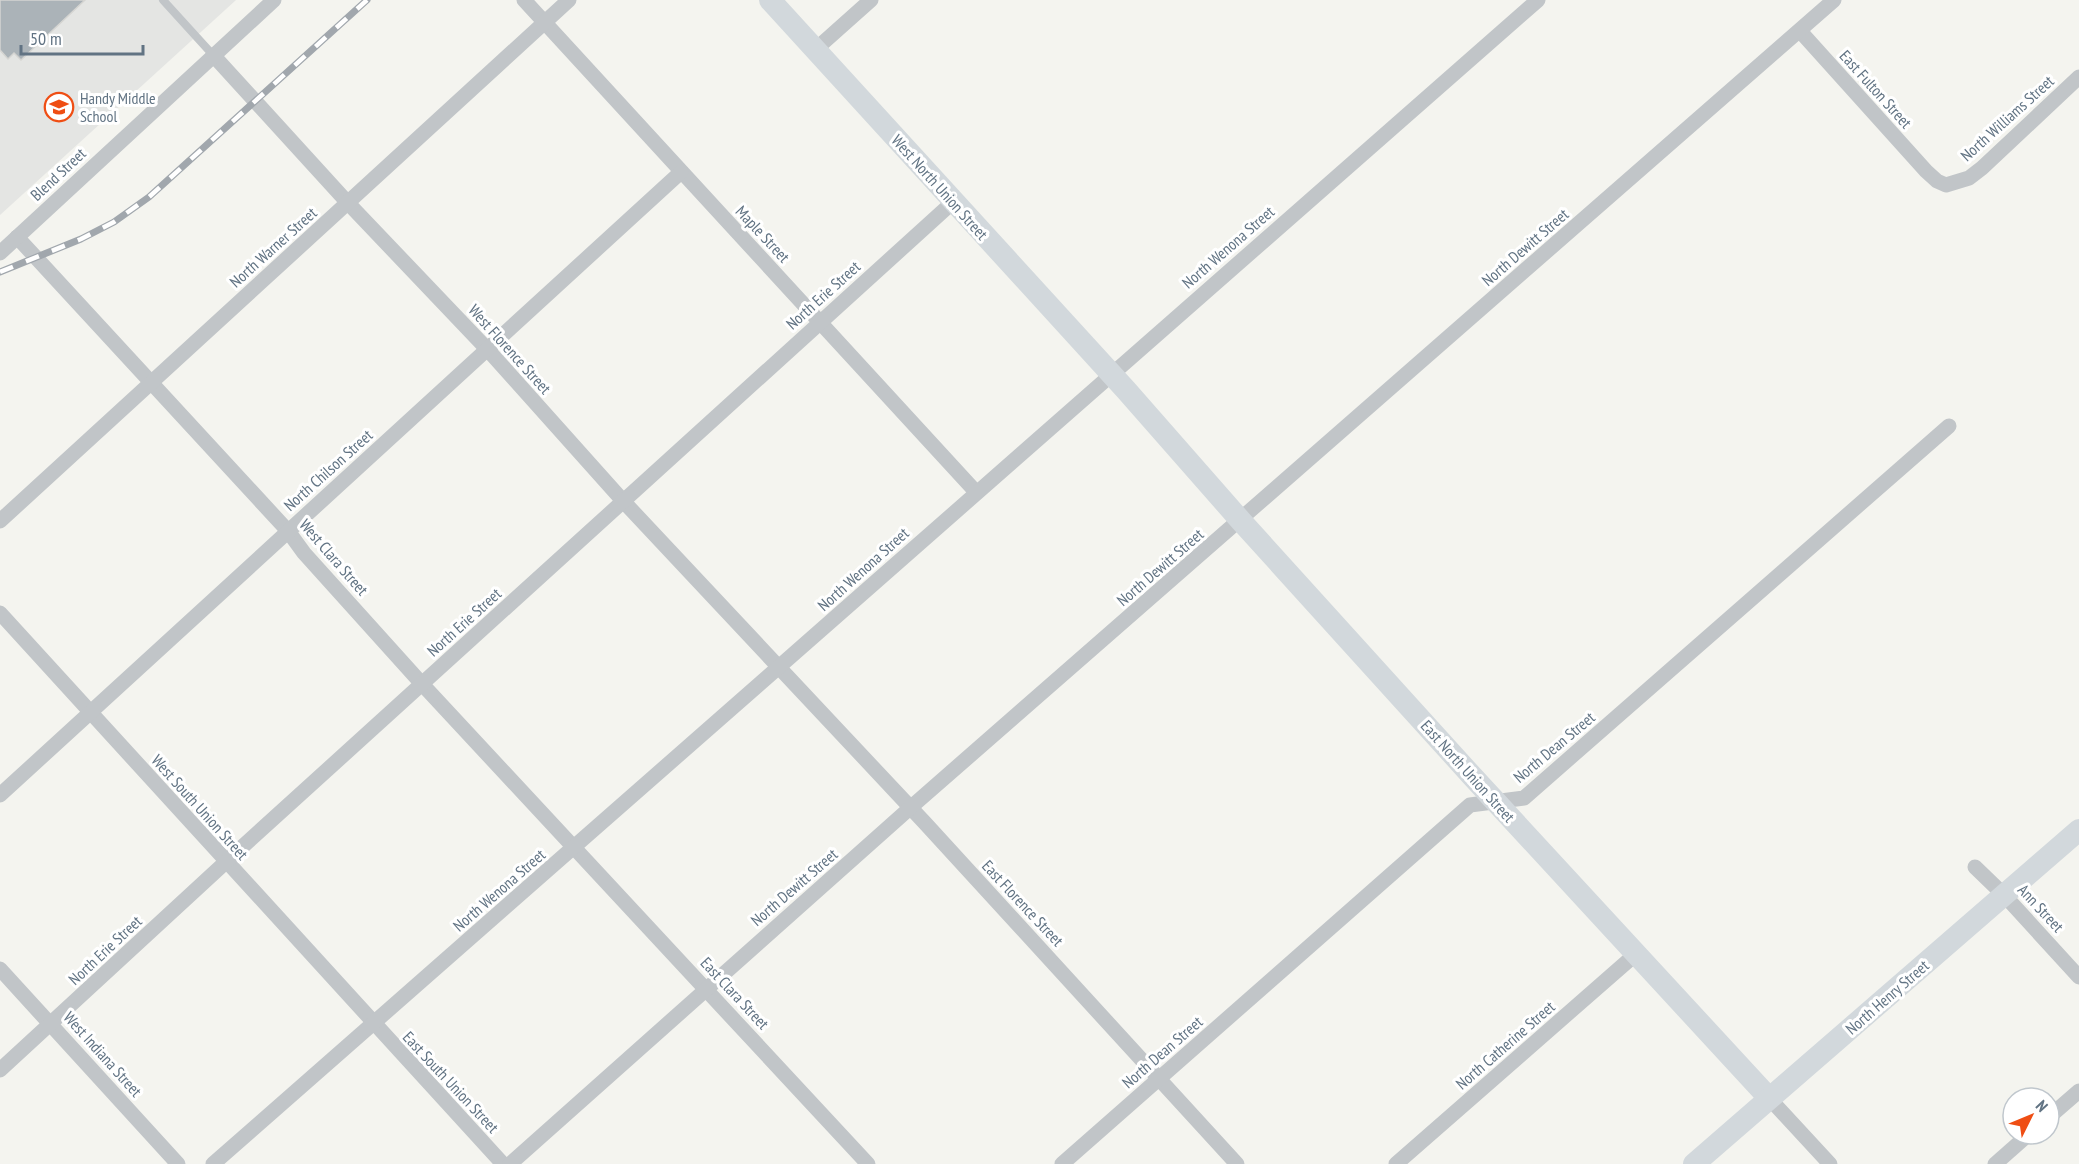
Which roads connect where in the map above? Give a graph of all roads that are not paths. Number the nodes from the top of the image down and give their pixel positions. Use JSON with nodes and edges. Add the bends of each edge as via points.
{"nodes":[{"id":1,"x":163,"y":0,"type":"edge"},
{"id":2,"x":274,"y":0,"type":"edge"},
{"id":3,"x":524,"y":0,"type":"edge"},
{"id":4,"x":569,"y":0,"type":"edge"},
{"id":5,"x":770,"y":0,"type":"edge"},
{"id":6,"x":871,"y":0,"type":"edge"},
{"id":7,"x":1538,"y":0,"type":"edge"},
{"id":8,"x":1834,"y":0,"type":"edge"},
{"id":9,"x":545,"y":22,"type":"junction"},
{"id":10,"x":1800,"y":31,"type":"junction"},
{"id":11,"x":816,"y":48,"type":"junction"},
{"id":12,"x":213,"y":56,"type":"junction"},
{"id":13,"x":2079,"y":77,"type":"edge"},
{"id":14,"x":1926,"y":171,"type":"joint"},
{"id":15,"x":681,"y":172,"type":"junction"},
{"id":16,"x":953,"y":202,"type":"junction"},
{"id":17,"x":348,"y":203,"type":"junction"},
{"id":18,"x":17,"y":237,"type":"junction"},
{"id":19,"x":0,"y":252,"type":"edge"},
{"id":20,"x":820,"y":322,"type":"junction"},
{"id":21,"x":488,"y":350,"type":"junction"},
{"id":22,"x":1110,"y":374,"type":"junction"},
{"id":23,"x":152,"y":382,"type":"junction"},
{"id":24,"x":1948,"y":426,"type":"dead end"},
{"id":25,"x":976,"y":492,"type":"junction"},
{"id":26,"x":624,"y":502,"type":"junction"},
{"id":27,"x":0,"y":521,"type":"edge"},
{"id":28,"x":1241,"y":521,"type":"junction"},
{"id":29,"x":288,"y":531,"type":"junction"},
{"id":30,"x":0,"y":613,"type":"edge"},
{"id":31,"x":778,"y":669,"type":"junction"},
{"id":32,"x":422,"y":684,"type":"junction"},
{"id":33,"x":89,"y":712,"type":"junction"},
{"id":34,"x":0,"y":795,"type":"edge"},
{"id":35,"x":1497,"y":802,"type":"junction"},
{"id":36,"x":910,"y":808,"type":"junction"},
{"id":37,"x":2079,"y":830,"type":"edge"},
{"id":38,"x":574,"y":847,"type":"junction"},
{"id":39,"x":226,"y":862,"type":"junction"},
{"id":40,"x":1975,"y":867,"type":"dead end"},
{"id":41,"x":2005,"y":896,"type":"junction"},
{"id":42,"x":1637,"y":953,"type":"junction"},
{"id":43,"x":0,"y":969,"type":"edge"},
{"id":44,"x":2079,"y":977,"type":"edge"},
{"id":45,"x":706,"y":988,"type":"junction"},
{"id":46,"x":51,"y":1024,"type":"junction"},
{"id":47,"x":374,"y":1024,"type":"junction"},
{"id":48,"x":0,"y":1070,"type":"edge"},
{"id":49,"x":1159,"y":1078,"type":"junction"},
{"id":50,"x":2079,"y":1091,"type":"edge"},
{"id":51,"x":1769,"y":1098,"type":"junction"},
{"id":52,"x":2061,"y":1107,"type":"edge"},
{"id":53,"x":2015,"y":1146,"type":"edge"},
{"id":54,"x":178,"y":1164,"type":"edge"},
{"id":55,"x":213,"y":1164,"type":"edge"},
{"id":56,"x":503,"y":1164,"type":"edge"},
{"id":57,"x":510,"y":1164,"type":"edge"},
{"id":58,"x":868,"y":1164,"type":"edge"},
{"id":59,"x":1062,"y":1164,"type":"edge"},
{"id":60,"x":1237,"y":1164,"type":"edge"},
{"id":61,"x":1396,"y":1164,"type":"edge"},
{"id":62,"x":1694,"y":1164,"type":"edge"},
{"id":63,"x":1830,"y":1164,"type":"edge"},
{"id":64,"x":1995,"y":1164,"type":"edge"}],
"edges":[{"from":1,"to":12,"type":"lane"},
{"from":2,"to":12,"type":"street","name":"Blend Street"},
{"from":3,"to":9,"type":"street","name":"Maple Street"},
{"from":4,"to":9,"type":"street","name":"North Warner Street"},
{"from":5,"to":11,"type":"street","name":"West North Union Street"},
{"from":6,"to":11,"type":"street"},
{"from":7,"to":22,"type":"street","name":"North Wenona Street"},
{"from":8,"to":10,"type":"street","name":"North Dewitt Street"},
{"from":9,"to":15,"type":"street","name":"Maple Street"},
{"from":9,"to":17,"type":"street","name":"North Warner Street"},
{"from":10,"to":14,"type":"street","name":"East Fulton Street"},
{"from":10,"to":28,"type":"street","name":"North Dewitt Street"},
{"from":11,"to":16,"type":"street","name":"West North Union Street"},
{"from":12,"to":17,"type":"street","name":"West Florence Street"},
{"from":12,"to":18,"type":"street","name":"Blend Street"},
{"from":13,"to":14,"type":"street","name":"North Williams Street","via":[[1969,178],[1946,185]]},
{"from":15,"to":20,"type":"street","name":"Maple Street"},
{"from":15,"to":21,"type":"street","name":"North Chilson Street"},
{"from":16,"to":20,"type":"street","name":"North Erie Street"},
{"from":16,"to":22,"type":"street","name":"West North Union Street"},
{"from":17,"to":21,"type":"street","name":"West Florence Street"},
{"from":17,"to":23,"type":"street","name":"North Warner Street"},
{"from":18,"to":19,"type":"street","name":"Blend Street"},
{"from":18,"to":23,"type":"street","name":"West Clara Street"},
{"from":20,"to":25,"type":"street","name":"Maple Street"},
{"from":20,"to":26,"type":"street","name":"North Erie Street"},
{"from":21,"to":26,"type":"street","name":"West Florence Street"},
{"from":21,"to":29,"type":"street","name":"North Chilson Street"},
{"from":22,"to":25,"type":"street","name":"North Wenona Street"},
{"from":22,"to":28,"type":"street","name":"East North Union Street"},
{"from":23,"to":27,"type":"street","name":"North Warner Street"},
{"from":23,"to":29,"type":"street","name":"West Clara Street"},
{"from":24,"to":35,"type":"street","name":"North Dean Street","via":[[1524,798]]},
{"from":25,"to":31,"type":"street","name":"North Wenona Street"},
{"from":26,"to":31,"type":"street","name":"West Florence Street"},
{"from":26,"to":32,"type":"street","name":"North Erie Street"},
{"from":28,"to":35,"type":"street","name":"East North Union Street"},
{"from":28,"to":36,"type":"street","name":"North Dewitt Street"},
{"from":29,"to":32,"type":"street","name":"West Clara Street","via":[[304,554]]},
{"from":29,"to":33,"type":"street","name":"North Chilson Street"},
{"from":30,"to":33,"type":"street","name":"West South Union Street"},
{"from":31,"to":36,"type":"street","name":"East Florence Street"},
{"from":31,"to":38,"type":"street","name":"North Wenona Street"},
{"from":32,"to":38,"type":"street","name":"West Clara Street"},
{"from":32,"to":39,"type":"street","name":"North Erie Street"},
{"from":33,"to":34,"type":"street","name":"North Chilson Street"},
{"from":33,"to":39,"type":"street","name":"West South Union Street"},
{"from":35,"to":42,"type":"street","name":"East North Union Street"},
{"from":35,"to":49,"type":"street","name":"North Dean Street","via":[[1470,805]]},
{"from":36,"to":45,"type":"street","name":"North Dewitt Street"},
{"from":36,"to":49,"type":"street","name":"East Florence Street"},
{"from":37,"to":41,"type":"street","name":"North Henry Street"},
{"from":38,"to":45,"type":"street","name":"East Clara Street"},
{"from":38,"to":47,"type":"street","name":"North Wenona Street"},
{"from":39,"to":46,"type":"street","name":"North Erie Street"},
{"from":39,"to":47,"type":"street","name":"West South Union Street"},
{"from":40,"to":41,"type":"street","name":"Ann Street"},
{"from":41,"to":44,"type":"street","name":"Ann Street"},
{"from":41,"to":51,"type":"street","name":"North Henry Street"},
{"from":42,"to":51,"type":"street","name":"East North Union Street"},
{"from":42,"to":61,"type":"street","name":"North Catherine Street"},
{"from":43,"to":46,"type":"street","name":"West Indiana Street"},
{"from":45,"to":57,"type":"street","name":"North Dewitt Street"},
{"from":45,"to":58,"type":"street","name":"East Clara Street"},
{"from":46,"to":48,"type":"street","name":"North Erie Street"},
{"from":46,"to":54,"type":"street","name":"West Indiana Street"},
{"from":47,"to":55,"type":"street","name":"North Wenona Street"},
{"from":47,"to":56,"type":"street","name":"East South Union Street"},
{"from":49,"to":59,"type":"street","name":"North Dean Street"},
{"from":49,"to":60,"type":"street","name":"East Florence Street"},
{"from":50,"to":52,"type":"street"},
{"from":51,"to":62,"type":"street","name":"North Henry Street"},
{"from":51,"to":63,"type":"street","name":"East North Union Street"},
{"from":53,"to":64,"type":"street"}]}
